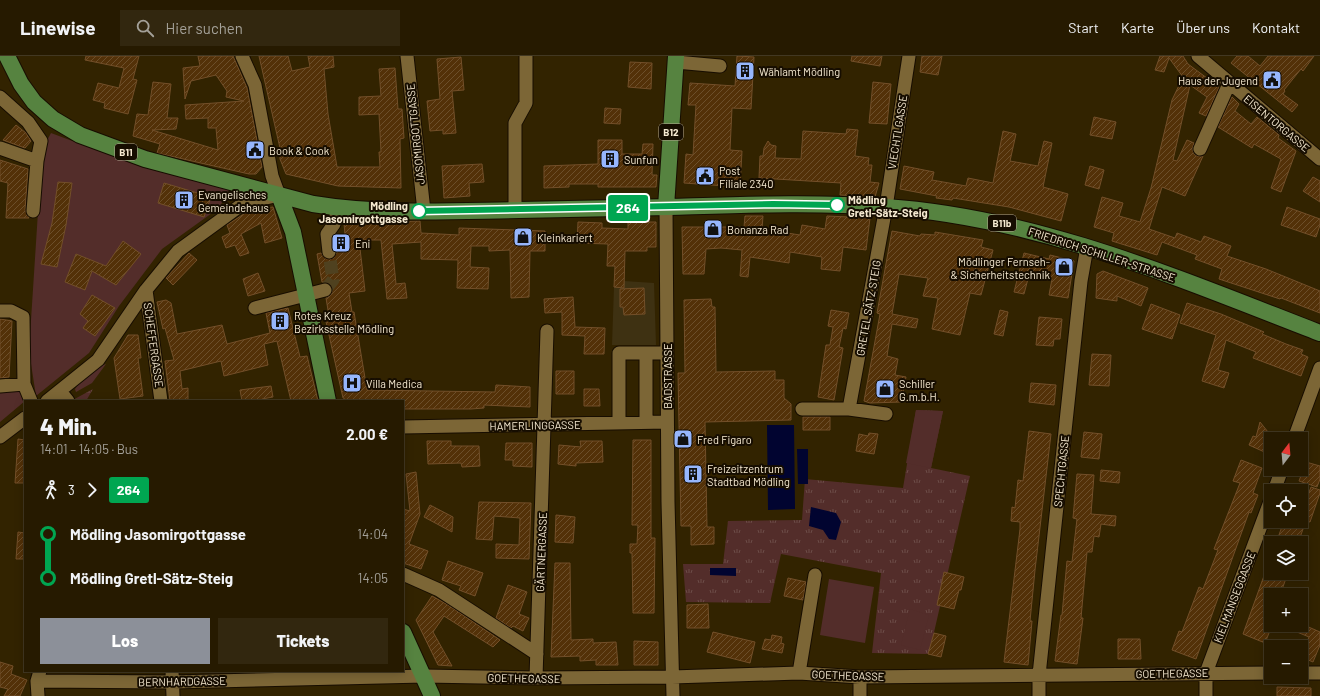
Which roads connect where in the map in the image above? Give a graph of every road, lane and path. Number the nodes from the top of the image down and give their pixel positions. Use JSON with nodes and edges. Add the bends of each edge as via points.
{"nodes":[{"id":1,"x":7,"y":56,"type":"edge"},
{"id":2,"x":242,"y":56,"type":"edge"},
{"id":3,"x":407,"y":56,"type":"edge"},
{"id":4,"x":526,"y":56,"type":"edge"},
{"id":5,"x":909,"y":56,"type":"edge"},
{"id":6,"x":1198,"y":56,"type":"edge"},
{"id":7,"x":676,"y":59,"type":"edge"},
{"id":8,"x":720,"y":66,"type":"dead end"},
{"id":9,"x":1229,"y":84,"type":"junction"},
{"id":10,"x":0,"y":97,"type":"edge"},
{"id":11,"x":0,"y":148,"type":"edge"},
{"id":12,"x":1200,"y":149,"type":"dead end"},
{"id":13,"x":1320,"y":159,"type":"edge"},
{"id":14,"x":37,"y":161,"type":"junction"},
{"id":15,"x":279,"y":195,"type":"junction"},
{"id":16,"x":666,"y":207,"type":"junction"},
{"id":17,"x":886,"y":207,"type":"junction"},
{"id":18,"x":338,"y":208,"type":"junction"},
{"id":19,"x":515,"y":210,"type":"junction"},
{"id":20,"x":33,"y":211,"type":"dead end"},
{"id":21,"x":424,"y":211,"type":"junction"},
{"id":22,"x":1087,"y":247,"type":"junction"},
{"id":23,"x":329,"y":252,"type":"tunnel mouth"},
{"id":24,"x":146,"y":290,"type":"junction"},
{"id":25,"x":325,"y":290,"type":"dead end"},
{"id":26,"x":306,"y":296,"type":"junction"},
{"id":27,"x":255,"y":308,"type":"dead end"},
{"id":28,"x":0,"y":311,"type":"edge"},
{"id":29,"x":547,"y":331,"type":"dead end"},
{"id":30,"x":1320,"y":333,"type":"edge"},
{"id":31,"x":667,"y":352,"type":"junction"},
{"id":32,"x":646,"y":353,"type":"junction"},
{"id":33,"x":1320,"y":368,"type":"edge"},
{"id":34,"x":24,"y":384,"type":"junction"},
{"id":35,"x":0,"y":386,"type":"edge"},
{"id":36,"x":64,"y":396,"type":"edge"},
{"id":37,"x":31,"y":400,"type":"edge"},
{"id":38,"x":50,"y":400,"type":"edge"},
{"id":39,"x":161,"y":400,"type":"edge"},
{"id":40,"x":328,"y":400,"type":"edge"},
{"id":41,"x":802,"y":409,"type":"dead end"},
{"id":42,"x":850,"y":410,"type":"junction"},
{"id":43,"x":886,"y":414,"type":"dead end"},
{"id":44,"x":24,"y":419,"type":"edge"},
{"id":45,"x":619,"y":422,"type":"junction"},
{"id":46,"x":646,"y":422,"type":"junction"},
{"id":47,"x":667,"y":422,"type":"junction"},
{"id":48,"x":545,"y":425,"type":"junction"},
{"id":49,"x":404,"y":427,"type":"edge"},
{"id":50,"x":1297,"y":432,"type":"edge"},
{"id":51,"x":0,"y":437,"type":"edge"},
{"id":52,"x":1264,"y":518,"type":"edge"},
{"id":53,"x":404,"y":574,"type":"edge"},
{"id":54,"x":814,"y":575,"type":"dead end"},
{"id":55,"x":404,"y":634,"type":"edge"},
{"id":56,"x":537,"y":654,"type":"junction"},
{"id":57,"x":799,"y":673,"type":"junction"},
{"id":58,"x":1206,"y":673,"type":"junction"},
{"id":59,"x":1264,"y":673,"type":"edge"},
{"id":60,"x":1308,"y":673,"type":"edge"},
{"id":61,"x":1320,"y":673,"type":"edge"},
{"id":62,"x":1039,"y":675,"type":"junction"},
{"id":63,"x":38,"y":676,"type":"edge"},
{"id":64,"x":424,"y":676,"type":"junction"},
{"id":65,"x":172,"y":677,"type":"edge"},
{"id":66,"x":860,"y":677,"type":"junction"},
{"id":67,"x":536,"y":678,"type":"junction"},
{"id":68,"x":672,"y":678,"type":"junction"},
{"id":69,"x":38,"y":696,"type":"edge"},
{"id":70,"x":173,"y":696,"type":"edge"},
{"id":71,"x":432,"y":696,"type":"edge"},
{"id":72,"x":673,"y":696,"type":"edge"},
{"id":73,"x":860,"y":696,"type":"edge"},
{"id":74,"x":1039,"y":696,"type":"edge"},
{"id":75,"x":1206,"y":696,"type":"edge"}],
"edges":[{"from":1,"to":15,"type":"main road","number":"B11","via":[[21,84],[34,102],[53,119],[80,135],[145,159]]},
{"from":2,"to":15,"type":"street","via":[[255,85],[272,176]]},
{"from":3,"to":21,"type":"street","name":"JASOMIRGOTTGASSE"},
{"from":4,"to":19,"type":"street","via":[[526,103],[516,123]]},
{"from":5,"to":17,"type":"street","name":"VIECHTLGASSE"},
{"from":6,"to":9,"type":"street","name":"EISENTORGASSE"},
{"from":7,"to":8,"type":"street"},
{"from":7,"to":16,"type":"main road","name":"BADSTRASSE","number":"B12"},
{"from":9,"to":12,"type":"street"},
{"from":9,"to":13,"type":"street","name":"EISENTORGASSE"},
{"from":10,"to":14,"type":"street","via":[[28,122],[41,141]]},
{"from":11,"to":14,"type":"street"},
{"from":14,"to":20,"type":"street"},
{"from":15,"to":18,"type":"main road","name":"FRIEDRICH SCHILLER-STRASSE","number":"B11"},
{"from":15,"to":24,"type":"street","via":[[244,203],[235,208],[178,252]]},
{"from":15,"to":26,"type":"main road","via":[[293,232]]},
{"from":16,"to":17,"type":"main road","name":"FRIEDRICH SCHILLER-STRASSE","number":"B11b","via":[[773,204]]},
{"from":16,"to":19,"type":"main road","name":"FRIEDRICH SCHILLER-STRASSE","number":"B11"},
{"from":16,"to":31,"type":"street","name":"BADSTRASSE"},
{"from":17,"to":22,"type":"main road","name":"FRIEDRICH SCHILLER-STRASSE","number":"B11b","via":[[987,220]]},
{"from":17,"to":42,"type":"street","name":"GRETEL SÄTZ STEIG"},
{"from":18,"to":21,"type":"main road","name":"FRIEDRICH SCHILLER-STRASSE","number":"B11"},
{"from":18,"to":23,"type":"street","via":[[334,224],[327,234]]},
{"from":19,"to":21,"type":"main road","name":"FRIEDRICH SCHILLER-STRASSE","number":"B11"},
{"from":22,"to":30,"type":"main road","name":"FRIEDRICH SCHILLER-STRASSE","number":"B11b"},
{"from":22,"to":62,"type":"street","name":"SPECHTGASSE","via":[[1081,281]]},
{"from":24,"to":36,"type":"street","via":[[98,360]]},
{"from":24,"to":39,"type":"street","name":"SCHEFFERGASSE"},
{"from":25,"to":26,"type":"street"},
{"from":26,"to":27,"type":"street"},
{"from":26,"to":40,"type":"main road"},
{"from":28,"to":34,"type":"street","via":[[11,311],[23,317]]},
{"from":29,"to":48,"type":"street","name":"GÄRTNERGASSE"},
{"from":31,"to":32,"type":"street"},
{"from":31,"to":47,"type":"street","name":"BADSTRASSE"},
{"from":32,"to":45,"type":"street","via":[[619,353]]},
{"from":32,"to":46,"type":"street"},
{"from":33,"to":50,"type":"street"},
{"from":34,"to":35,"type":"street"},
{"from":34,"to":37,"type":"street"},
{"from":36,"to":38,"type":"street"},
{"from":41,"to":42,"type":"street"},
{"from":42,"to":43,"type":"street"},
{"from":44,"to":51,"type":"street"},
{"from":45,"to":46,"type":"street","name":"HAMERLINGGASSE"},
{"from":45,"to":48,"type":"street","name":"HAMERLINGGASSE"},
{"from":46,"to":47,"type":"street","name":"HAMERLINGGASSE"},
{"from":47,"to":68,"type":"street","name":"BADSTRASSE"},
{"from":48,"to":49,"type":"street","name":"HAMERLINGGASSE"},
{"from":48,"to":56,"type":"street","name":"GÄRTNERGASSE"},
{"from":52,"to":58,"type":"street","name":"KIELMANSEGGASSE"},
{"from":53,"to":56,"type":"street","via":[[439,590]]},
{"from":54,"to":57,"type":"street"},
{"from":55,"to":64,"type":"main road"},
{"from":56,"to":67,"type":"street","name":"GÄRTNERGASSE"},
{"from":57,"to":66,"type":"street","name":"GOETHEGASSE"},
{"from":57,"to":68,"type":"street","name":"GOETHEGASSE"},
{"from":58,"to":59,"type":"street","name":"GOETHEGASSE"},
{"from":58,"to":62,"type":"street","name":"GOETHEGASSE"},
{"from":58,"to":75,"type":"street","name":"KIELMANSEGGASSE"},
{"from":60,"to":61,"type":"street"},
{"from":62,"to":66,"type":"street","name":"GOETHEGASSE"},
{"from":62,"to":74,"type":"street","name":"SPECHTGASSE"},
{"from":63,"to":65,"type":"street","name":"BERNHARDGASSE"},
{"from":63,"to":69,"type":"street"},
{"from":64,"to":65,"type":"street","name":"BERNHARDGASSE"},
{"from":64,"to":67,"type":"street","name":"GOETHEGASSE"},
{"from":64,"to":71,"type":"main road"},
{"from":65,"to":70,"type":"street"},
{"from":66,"to":73,"type":"street"},
{"from":67,"to":68,"type":"street","name":"GOETHEGASSE"},
{"from":68,"to":72,"type":"street","name":"BADSTRASSE"}]}
